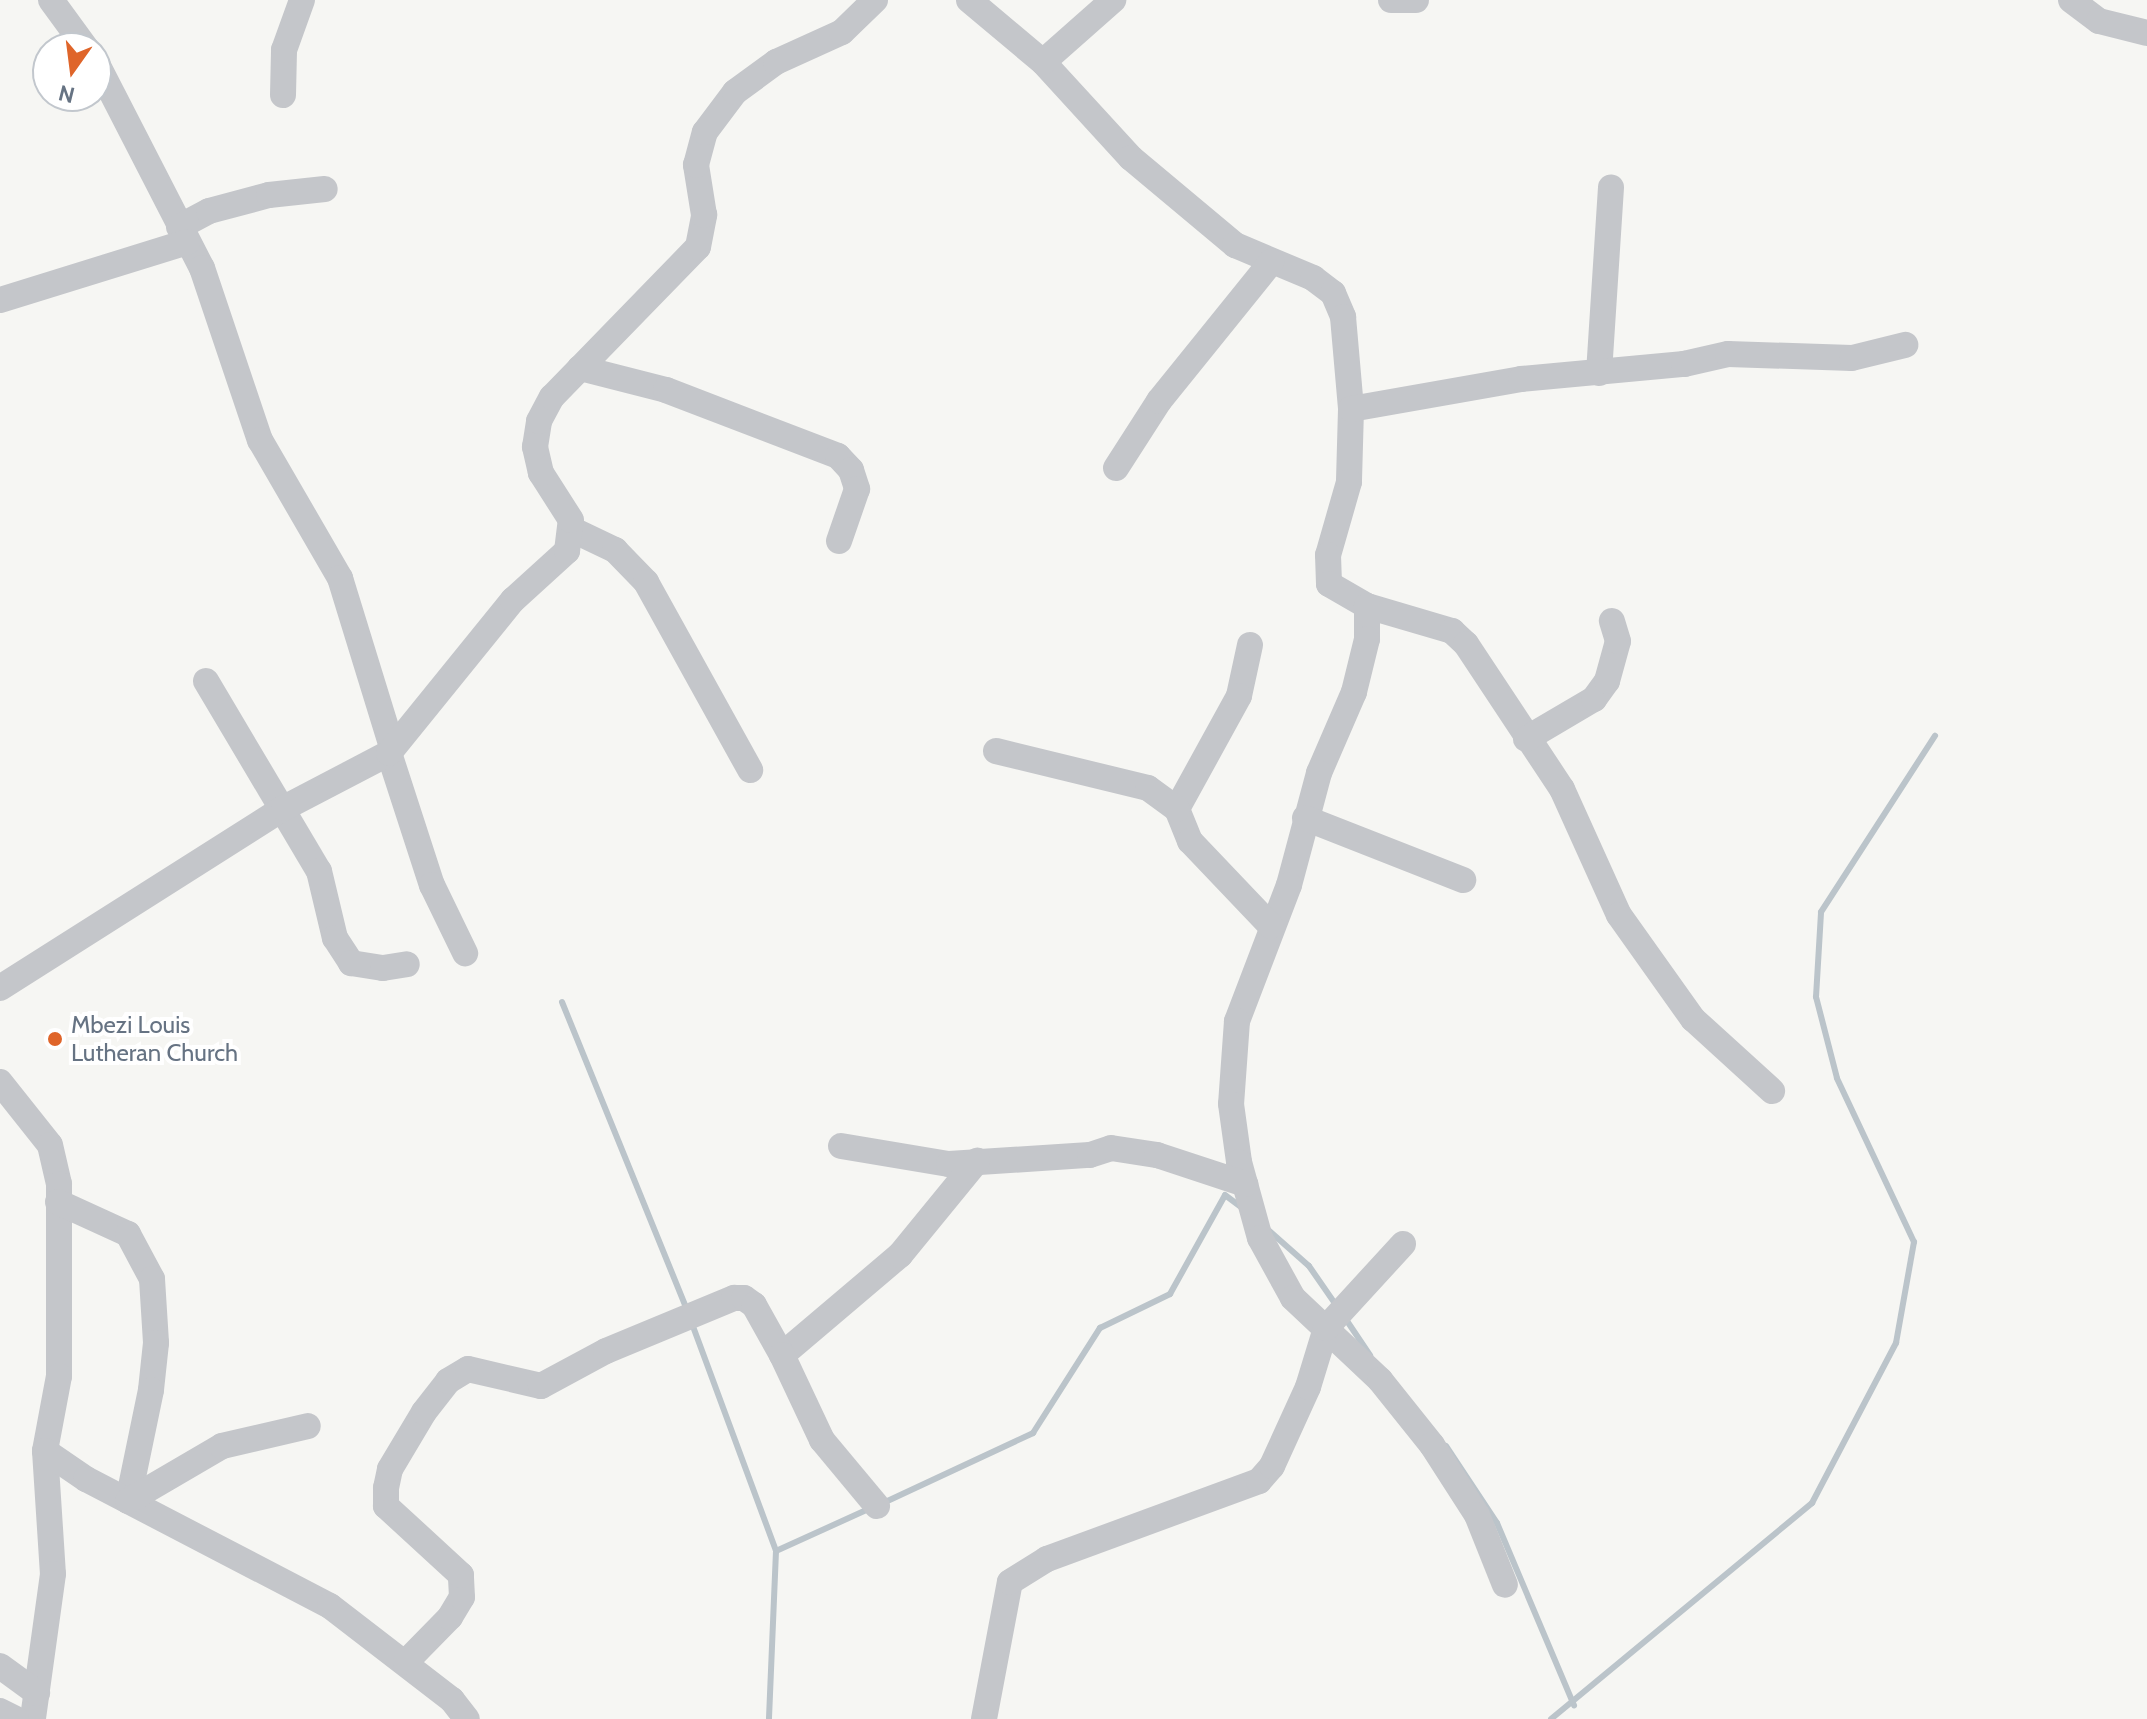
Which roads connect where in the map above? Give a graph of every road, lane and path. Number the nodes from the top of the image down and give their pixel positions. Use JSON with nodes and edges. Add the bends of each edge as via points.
{"nodes":[{"id":1,"x":51,"y":0,"type":"edge"},
{"id":2,"x":302,"y":0,"type":"edge"},
{"id":3,"x":875,"y":0,"type":"edge"},
{"id":4,"x":969,"y":0,"type":"edge"},
{"id":5,"x":1113,"y":0,"type":"edge"},
{"id":6,"x":1391,"y":0,"type":"edge"},
{"id":7,"x":1416,"y":0,"type":"edge"},
{"id":8,"x":2071,"y":0,"type":"edge"},
{"id":9,"x":74,"y":32,"type":"edge"},
{"id":10,"x":2147,"y":33,"type":"edge"},
{"id":11,"x":1043,"y":62,"type":"junction"},
{"id":12,"x":112,"y":90,"type":"edge"},
{"id":13,"x":283,"y":95,"type":"dead end"},
{"id":14,"x":1611,"y":187,"type":"dead end"},
{"id":15,"x":325,"y":189,"type":"dead end"},
{"id":16,"x":183,"y":234,"type":"junction"},
{"id":17,"x":1271,"y":262,"type":"junction"},
{"id":18,"x":0,"y":300,"type":"edge"},
{"id":19,"x":1905,"y":345,"type":"dead end"},
{"id":20,"x":580,"y":368,"type":"junction"},
{"id":21,"x":1599,"y":373,"type":"junction"},
{"id":22,"x":1351,"y":409,"type":"junction"},
{"id":23,"x":1116,"y":468,"type":"dead end"},
{"id":24,"x":573,"y":530,"type":"junction"},
{"id":25,"x":839,"y":541,"type":"dead end"},
{"id":26,"x":1367,"y":606,"type":"junction"},
{"id":27,"x":1612,"y":621,"type":"dead end"},
{"id":28,"x":1250,"y":645,"type":"dead end"},
{"id":29,"x":206,"y":681,"type":"dead end"},
{"id":30,"x":1526,"y":739,"type":"junction"},
{"id":31,"x":390,"y":750,"type":"junction"},
{"id":32,"x":996,"y":751,"type":"dead end"},
{"id":33,"x":750,"y":770,"type":"dead end"},
{"id":34,"x":284,"y":808,"type":"junction"},
{"id":35,"x":1177,"y":809,"type":"junction"},
{"id":36,"x":1305,"y":818,"type":"junction"},
{"id":37,"x":1463,"y":880,"type":"dead end"},
{"id":38,"x":1271,"y":926,"type":"junction"},
{"id":39,"x":465,"y":953,"type":"dead end"},
{"id":40,"x":407,"y":964,"type":"dead end"},
{"id":41,"x":0,"y":988,"type":"edge"},
{"id":42,"x":0,"y":1082,"type":"edge"},
{"id":43,"x":1772,"y":1091,"type":"dead end"},
{"id":44,"x":841,"y":1146,"type":"dead end"},
{"id":45,"x":977,"y":1161,"type":"junction"},
{"id":46,"x":1245,"y":1184,"type":"junction"},
{"id":47,"x":58,"y":1202,"type":"junction"},
{"id":48,"x":1403,"y":1244,"type":"dead end"},
{"id":49,"x":1326,"y":1328,"type":"junction"},
{"id":50,"x":782,"y":1355,"type":"junction"},
{"id":51,"x":308,"y":1426,"type":"dead end"},
{"id":52,"x":45,"y":1451,"type":"junction"},
{"id":53,"x":128,"y":1501,"type":"junction"},
{"id":54,"x":877,"y":1506,"type":"dead end"},
{"id":55,"x":1505,"y":1585,"type":"dead end"},
{"id":56,"x":406,"y":1662,"type":"junction"},
{"id":57,"x":0,"y":1666,"type":"edge"},
{"id":58,"x":35,"y":1706,"type":"edge"},
{"id":59,"x":0,"y":1711,"type":"edge"},
{"id":60,"x":16,"y":1719,"type":"edge"},
{"id":61,"x":467,"y":1719,"type":"edge"},
{"id":62,"x":984,"y":1719,"type":"edge"}],
"edges":[{"from":1,"to":9,"type":"street"},
{"from":2,"to":13,"type":"street","via":[[284,50]]},
{"from":3,"to":20,"type":"street","via":[[842,32],[776,62],[735,92],[705,132],[696,165],[704,215],[698,247]]},
{"from":4,"to":11,"type":"street"},
{"from":5,"to":11,"type":"street"},
{"from":6,"to":7,"type":"street"},
{"from":8,"to":10,"type":"street","via":[[2099,21]]},
{"from":11,"to":17,"type":"street","via":[[1131,158],[1235,245]]},
{"from":12,"to":16,"type":"street"},
{"from":14,"to":21,"type":"street"},
{"from":15,"to":16,"type":"street","via":[[269,195],[209,211]]},
{"from":16,"to":18,"type":"street"},
{"from":16,"to":31,"type":"street","via":[[202,268],[260,440],[340,578]]},
{"from":17,"to":22,"type":"street","via":[[1313,278],[1336,299]]},
{"from":17,"to":23,"type":"street","via":[[1159,401]]},
{"from":19,"to":21,"type":"street","via":[[1852,358],[1728,354]]},
{"from":20,"to":24,"type":"street","via":[[552,397],[539,421],[535,447],[541,473]]},
{"from":20,"to":25,"type":"street","via":[[666,390],[838,456],[851,470],[857,489]]},
{"from":21,"to":22,"type":"street","via":[[1521,379]]},
{"from":22,"to":26,"type":"street","via":[[1349,482],[1328,555],[1329,584]]},
{"from":24,"to":31,"type":"street","via":[[567,551],[513,600]]},
{"from":24,"to":33,"type":"street","via":[[615,550],[646,582]]},
{"from":26,"to":30,"type":"street","via":[[1452,631]]},
{"from":26,"to":36,"type":"street","via":[[1361,669]]},
{"from":27,"to":30,"type":"street","via":[[1618,641],[1607,681],[1594,699]]},
{"from":28,"to":35,"type":"street","via":[[1239,696]]},
{"from":29,"to":34,"type":"street"},
{"from":30,"to":43,"type":"street","via":[[1585,832],[1619,915],[1670,989],[1717,1047]]},
{"from":31,"to":34,"type":"street"},
{"from":31,"to":39,"type":"street","via":[[432,885]]},
{"from":32,"to":35,"type":"street","via":[[1148,788]]},
{"from":34,"to":40,"type":"street","via":[[319,871],[335,938],[351,963],[383,968]]},
{"from":34,"to":41,"type":"street"},
{"from":35,"to":38,"type":"street","via":[[1190,841]]},
{"from":36,"to":37,"type":"street"},
{"from":36,"to":38,"type":"street","via":[[1289,885]]},
{"from":38,"to":46,"type":"street","via":[[1248,983],[1232,1051],[1231,1104]]},
{"from":42,"to":47,"type":"street","via":[[50,1145]]},
{"from":44,"to":45,"type":"street","via":[[949,1164]]},
{"from":45,"to":46,"type":"street","via":[[1090,1155],[1111,1148],[1157,1155]]},
{"from":45,"to":50,"type":"street","via":[[900,1255]]},
{"from":46,"to":49,"type":"street","via":[[1260,1238],[1280,1276],[1293,1298]]},
{"from":47,"to":52,"type":"street","via":[[59,1376]]},
{"from":47,"to":53,"type":"street","via":[[128,1234],[152,1279],[154,1359]]},
{"from":48,"to":49,"type":"street"},
{"from":49,"to":55,"type":"street","via":[[1380,1380],[1449,1469],[1483,1529]]},
{"from":49,"to":62,"type":"street","via":[[1308,1387],[1272,1466],[1259,1481],[1047,1559],[1010,1582]]},
{"from":50,"to":54,"type":"street","via":[[822,1440]]},
{"from":50,"to":56,"type":"street","via":[[754,1305],[734,1298],[579,1363],[541,1386],[468,1369],[448,1381],[390,1469],[386,1506],[461,1575],[462,1597]]},
{"from":51,"to":53,"type":"street","via":[[222,1446]]},
{"from":52,"to":53,"type":"street"},
{"from":52,"to":58,"type":"street","via":[[53,1574]]},
{"from":53,"to":56,"type":"street","via":[[330,1606]]},
{"from":56,"to":61,"type":"street"},
{"from":57,"to":58,"type":"street"},
{"from":59,"to":60,"type":"street"}]}
